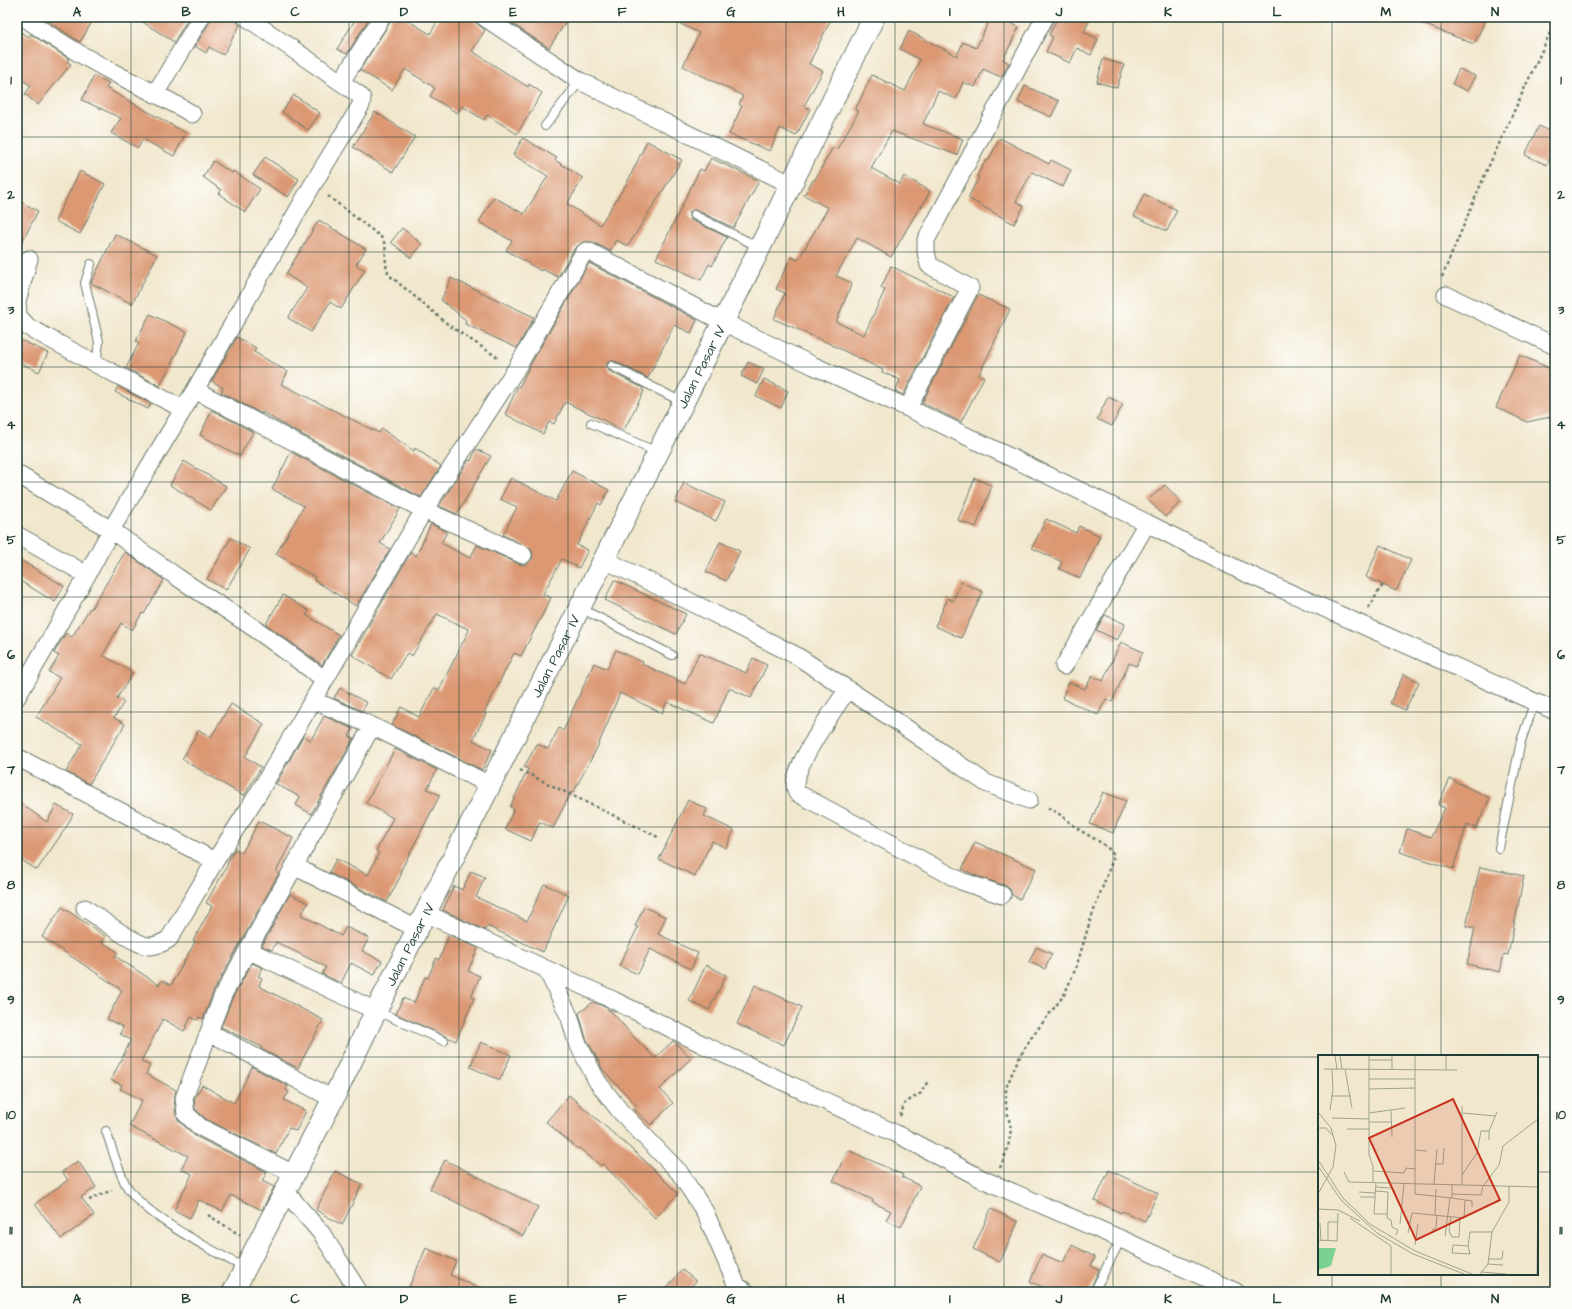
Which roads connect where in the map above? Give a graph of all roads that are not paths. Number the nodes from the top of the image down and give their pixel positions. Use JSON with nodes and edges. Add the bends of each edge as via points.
{"nodes":[{"id":1,"x":24,"y":17,"type":"edge"},
{"id":2,"x":200,"y":17,"type":"edge"},
{"id":3,"x":246,"y":17,"type":"edge"},
{"id":4,"x":382,"y":17,"type":"edge"},
{"id":5,"x":484,"y":17,"type":"edge"},
{"id":6,"x":874,"y":17,"type":"edge"},
{"id":7,"x":1045,"y":17,"type":"edge"},
{"id":8,"x":580,"y":81,"type":"junction"},
{"id":9,"x":341,"y":82,"type":"junction"},
{"id":10,"x":155,"y":94,"type":"junction"},
{"id":11,"x":192,"y":114,"type":"dead end"},
{"id":12,"x":546,"y":126,"type":"dead end"},
{"id":13,"x":790,"y":184,"type":"junction"},
{"id":14,"x":694,"y":214,"type":"dead end"},
{"id":15,"x":760,"y":247,"type":"junction"},
{"id":16,"x":29,"y":259,"type":"dead end"},
{"id":17,"x":91,"y":264,"type":"dead end"},
{"id":18,"x":1446,"y":295,"type":"road end"},
{"id":19,"x":723,"y":322,"type":"junction"},
{"id":20,"x":1555,"y":346,"type":"edge"},
{"id":21,"x":96,"y":364,"type":"junction"},
{"id":22,"x":612,"y":366,"type":"dead end"},
{"id":23,"x":195,"y":390,"type":"junction"},
{"id":24,"x":683,"y":403,"type":"junction"},
{"id":25,"x":908,"y":408,"type":"junction"},
{"id":26,"x":183,"y":409,"type":"junction"},
{"id":27,"x":591,"y":423,"type":"dead end"},
{"id":28,"x":657,"y":452,"type":"junction"},
{"id":29,"x":17,"y":474,"type":"edge"},
{"id":30,"x":424,"y":510,"type":"junction"},
{"id":31,"x":1147,"y":523,"type":"junction"},
{"id":32,"x":110,"y":530,"type":"junction"},
{"id":33,"x":17,"y":535,"type":"edge"},
{"id":34,"x":524,"y":555,"type":"dead end"},
{"id":35,"x":603,"y":559,"type":"junction"},
{"id":36,"x":87,"y":575,"type":"junction"},
{"id":37,"x":580,"y":608,"type":"junction"},
{"id":38,"x":672,"y":655,"type":"dead end"},
{"id":39,"x":1064,"y":666,"type":"dead end"},
{"id":40,"x":324,"y":679,"type":"junction"},
{"id":41,"x":848,"y":689,"type":"junction"},
{"id":42,"x":17,"y":695,"type":"edge"},
{"id":43,"x":313,"y":700,"type":"junction"},
{"id":44,"x":1535,"y":701,"type":"junction"},
{"id":45,"x":1555,"y":711,"type":"edge"},
{"id":46,"x":372,"y":726,"type":"junction"},
{"id":47,"x":17,"y":758,"type":"edge"},
{"id":48,"x":490,"y":785,"type":"junction"},
{"id":49,"x":1029,"y":800,"type":"road end"},
{"id":50,"x":1499,"y":848,"type":"dead end"},
{"id":51,"x":215,"y":861,"type":"junction"},
{"id":52,"x":294,"y":866,"type":"junction"},
{"id":53,"x":1002,"y":895,"type":"dead end"},
{"id":54,"x":85,"y":908,"type":"dead end"},
{"id":55,"x":421,"y":921,"type":"junction"},
{"id":56,"x":248,"y":950,"type":"junction"},
{"id":57,"x":547,"y":970,"type":"junction"},
{"id":58,"x":376,"y":1011,"type":"junction"},
{"id":59,"x":209,"y":1032,"type":"junction"},
{"id":60,"x":444,"y":1041,"type":"dead end"},
{"id":61,"x":333,"y":1099,"type":"junction"},
{"id":62,"x":106,"y":1131,"type":"dead end"},
{"id":63,"x":289,"y":1183,"type":"junction"},
{"id":64,"x":1121,"y":1239,"type":"junction"},
{"id":65,"x":245,"y":1268,"type":"junction"},
{"id":66,"x":233,"y":1292,"type":"edge"},
{"id":67,"x":359,"y":1292,"type":"edge"},
{"id":68,"x":746,"y":1292,"type":"edge"},
{"id":69,"x":1094,"y":1292,"type":"edge"},
{"id":70,"x":1236,"y":1292,"type":"edge"}],
"edges":[{"from":1,"to":10,"type":"street","via":[[107,69]]},
{"from":2,"to":10,"type":"street"},
{"from":3,"to":9,"type":"street"},
{"from":4,"to":9,"type":"street"},
{"from":5,"to":8,"type":"street"},
{"from":6,"to":13,"type":"street","name":"Jalan Pasar IV"},
{"from":7,"to":25,"type":"street","via":[[926,240],[930,265],[970,288]]},
{"from":8,"to":12,"type":"lane"},
{"from":8,"to":13,"type":"street"},
{"from":9,"to":23,"type":"street","via":[[362,98],[361,105]]},
{"from":10,"to":11,"type":"street"},
{"from":13,"to":15,"type":"street","name":"Jalan Pasar IV"},
{"from":14,"to":15,"type":"lane"},
{"from":15,"to":19,"type":"street","name":"Jalan Pasar IV"},
{"from":16,"to":21,"type":"street","via":[[17,301],[18,316],[28,327]]},
{"from":17,"to":21,"type":"lane","via":[[85,283],[99,342]]},
{"from":18,"to":20,"type":"street"},
{"from":19,"to":24,"type":"street","name":"Jalan Pasar IV"},
{"from":19,"to":25,"type":"street"},
{"from":19,"to":30,"type":"street","via":[[586,251],[516,369]]},
{"from":21,"to":26,"type":"street"},
{"from":22,"to":24,"type":"lane"},
{"from":23,"to":26,"type":"street"},
{"from":23,"to":30,"type":"street"},
{"from":24,"to":28,"type":"street","name":"Jalan Pasar IV"},
{"from":25,"to":31,"type":"street"},
{"from":26,"to":32,"type":"street"},
{"from":27,"to":28,"type":"lane"},
{"from":28,"to":35,"type":"street","name":"Jalan Pasar IV"},
{"from":29,"to":32,"type":"street"},
{"from":30,"to":34,"type":"street"},
{"from":30,"to":40,"type":"street"},
{"from":31,"to":39,"type":"street"},
{"from":31,"to":44,"type":"street","via":[[1241,571]]},
{"from":32,"to":36,"type":"street"},
{"from":32,"to":40,"type":"street"},
{"from":33,"to":36,"type":"street"},
{"from":35,"to":37,"type":"street","name":"Jalan Pasar IV"},
{"from":35,"to":41,"type":"street","via":[[797,656]]},
{"from":36,"to":42,"type":"street"},
{"from":37,"to":38,"type":"lane"},
{"from":37,"to":48,"type":"street","name":"Jalan Pasar IV"},
{"from":40,"to":43,"type":"street"},
{"from":41,"to":49,"type":"street","via":[[986,783]]},
{"from":41,"to":53,"type":"street","via":[[806,755],[796,776],[797,793],[961,881]]},
{"from":43,"to":46,"type":"street"},
{"from":43,"to":51,"type":"street"},
{"from":44,"to":45,"type":"street"},
{"from":44,"to":50,"type":"lane","via":[[1521,741]]},
{"from":46,"to":48,"type":"street"},
{"from":46,"to":52,"type":"street"},
{"from":47,"to":51,"type":"street"},
{"from":48,"to":55,"type":"street","name":"Jalan Pasar IV"},
{"from":51,"to":54,"type":"street","via":[[169,939],[160,944],[148,946],[137,942]]},
{"from":52,"to":55,"type":"street"},
{"from":52,"to":56,"type":"street"},
{"from":55,"to":57,"type":"street"},
{"from":55,"to":58,"type":"street","name":"Jalan Pasar IV"},
{"from":56,"to":58,"type":"street"},
{"from":56,"to":59,"type":"street","via":[[223,995]]},
{"from":57,"to":64,"type":"street","via":[[897,1134],[994,1184]]},
{"from":57,"to":68,"type":"street","via":[[570,1018],[577,1042],[597,1081],[620,1111],[679,1172],[705,1212],[737,1286]]},
{"from":58,"to":60,"type":"lane"},
{"from":58,"to":61,"type":"street","name":"Jalan Pasar IV"},
{"from":59,"to":61,"type":"street"},
{"from":59,"to":63,"type":"street","via":[[184,1098],[186,1114],[200,1127]]},
{"from":61,"to":63,"type":"street","name":"Jalan Pasar IV"},
{"from":62,"to":65,"type":"lane","via":[[126,1184],[145,1207],[169,1225]]},
{"from":63,"to":65,"type":"street","name":"Jalan Pasar IV"},
{"from":63,"to":67,"type":"street"},
{"from":64,"to":69,"type":"lane"},
{"from":64,"to":70,"type":"street"},
{"from":65,"to":66,"type":"street","name":"Jalan Pasar IV"}]}
